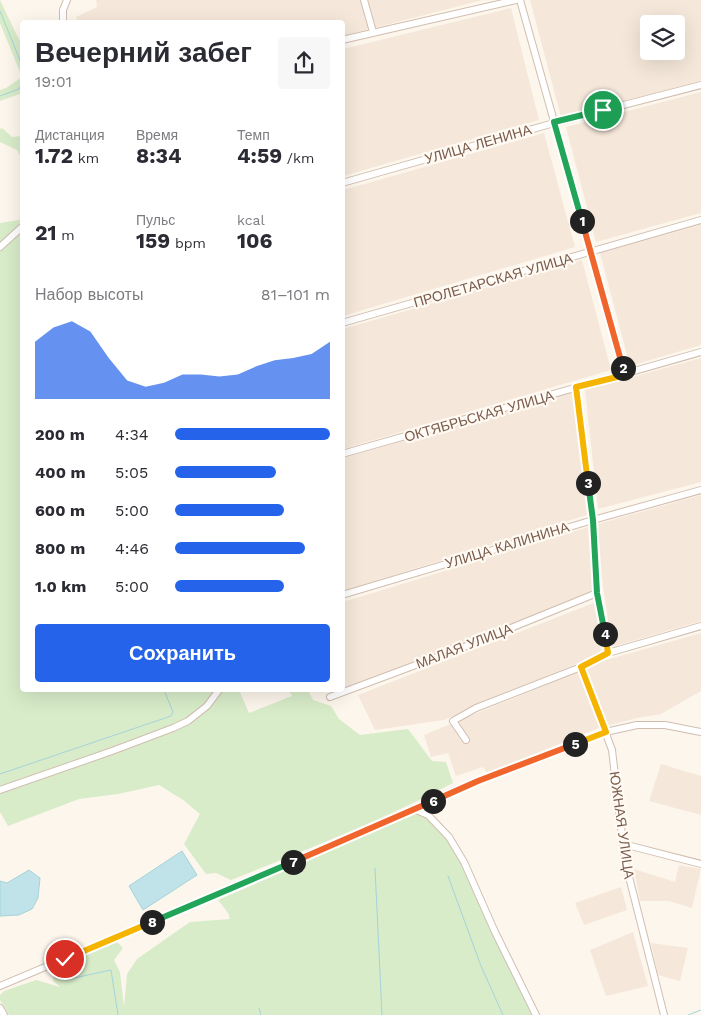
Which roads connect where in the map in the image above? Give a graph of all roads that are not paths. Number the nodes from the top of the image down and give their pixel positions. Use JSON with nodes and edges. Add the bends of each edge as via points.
{"nodes":[{"id":1,"x":67,"y":0,"type":"edge"},
{"id":2,"x":364,"y":0,"type":"edge"},
{"id":3,"x":516,"y":0,"type":"edge"},
{"id":4,"x":520,"y":0,"type":"edge"},
{"id":5,"x":63,"y":20,"type":"edge"},
{"id":6,"x":373,"y":32,"type":"junction"},
{"id":7,"x":345,"y":39,"type":"edge"},
{"id":8,"x":701,"y":85,"type":"edge"},
{"id":9,"x":554,"y":122,"type":"junction"},
{"id":10,"x":345,"y":182,"type":"edge"},
{"id":11,"x":701,"y":220,"type":"edge"},
{"id":12,"x":20,"y":228,"type":"edge"},
{"id":13,"x":2,"y":242,"type":"edge"},
{"id":14,"x":591,"y":252,"type":"junction"},
{"id":15,"x":345,"y":322,"type":"edge"},
{"id":16,"x":701,"y":352,"type":"edge"},
{"id":17,"x":625,"y":375,"type":"junction"},
{"id":18,"x":576,"y":387,"type":"junction"},
{"id":19,"x":345,"y":453,"type":"edge"},
{"id":20,"x":701,"y":490,"type":"edge"},
{"id":21,"x":593,"y":520,"type":"junction"},
{"id":22,"x":597,"y":593,"type":"junction"},
{"id":23,"x":345,"y":594,"type":"edge"},
{"id":24,"x":701,"y":626,"type":"edge"},
{"id":25,"x":608,"y":653,"type":"junction"},
{"id":26,"x":581,"y":667,"type":"junction"},
{"id":27,"x":345,"y":691,"type":"edge"},
{"id":28,"x":218,"y":692,"type":"edge"},
{"id":29,"x":343,"y":692,"type":"edge"},
{"id":30,"x":330,"y":697,"type":"dead end"},
{"id":31,"x":606,"y":732,"type":"junction"},
{"id":32,"x":701,"y":732,"type":"edge"},
{"id":33,"x":466,"y":740,"type":"dead end"},
{"id":34,"x":0,"y":790,"type":"edge"},
{"id":35,"x":414,"y":809,"type":"junction"},
{"id":36,"x":623,"y":844,"type":"junction"},
{"id":37,"x":701,"y":864,"type":"edge"},
{"id":38,"x":0,"y":986,"type":"edge"},
{"id":39,"x":0,"y":1008,"type":"edge"},
{"id":40,"x":4,"y":1015,"type":"edge"},
{"id":41,"x":536,"y":1015,"type":"edge"},
{"id":42,"x":664,"y":1015,"type":"edge"}],
"edges":[{"from":1,"to":5,"type":"street","via":[[62,10]]},
{"from":2,"to":6,"type":"street"},
{"from":3,"to":6,"type":"street"},
{"from":4,"to":9,"type":"street"},
{"from":6,"to":7,"type":"street"},
{"from":8,"to":9,"type":"street","name":"УЛИЦА ЛЕНИНА"},
{"from":9,"to":10,"type":"street","name":"УЛИЦА ЛЕНИНА"},
{"from":9,"to":14,"type":"street"},
{"from":11,"to":14,"type":"street","name":"ПРОЛЕТАРСКАЯ УЛИЦА"},
{"from":12,"to":13,"type":"street"},
{"from":14,"to":15,"type":"street","name":"ПРОЛЕТАРСКАЯ УЛИЦА"},
{"from":14,"to":17,"type":"street"},
{"from":16,"to":17,"type":"street","name":"ОКТЯБРЬСКАЯ УЛИЦА"},
{"from":17,"to":18,"type":"street","name":"ОКТЯБРЬСКАЯ УЛИЦА"},
{"from":18,"to":19,"type":"street","name":"ОКТЯБРЬСКАЯ УЛИЦА"},
{"from":18,"to":21,"type":"street"},
{"from":20,"to":21,"type":"street","name":"УЛИЦА КАЛИНИНА"},
{"from":21,"to":22,"type":"street"},
{"from":21,"to":23,"type":"street","name":"УЛИЦА КАЛИНИНА"},
{"from":22,"to":25,"type":"street"},
{"from":22,"to":27,"type":"street","name":"МАЛАЯ УЛИЦА"},
{"from":24,"to":25,"type":"street"},
{"from":25,"to":26,"type":"street"},
{"from":26,"to":31,"type":"street","name":"ЮЖНАЯ УЛИЦА"},
{"from":26,"to":33,"type":"street","via":[[476,708],[453,721]]},
{"from":28,"to":34,"type":"street","via":[[188,722]]},
{"from":29,"to":30,"type":"street","name":"МАЛАЯ УЛИЦА"},
{"from":31,"to":32,"type":"street","via":[[638,725],[673,726]]},
{"from":31,"to":35,"type":"street"},
{"from":31,"to":36,"type":"street","name":"ЮЖНАЯ УЛИЦА","via":[[612,750]]},
{"from":35,"to":38,"type":"street"},
{"from":35,"to":41,"type":"street","via":[[428,816],[449,837],[464,862]]},
{"from":36,"to":37,"type":"street"},
{"from":36,"to":42,"type":"street","name":"ЮЖНАЯ УЛИЦА"},
{"from":39,"to":40,"type":"street"}]}
